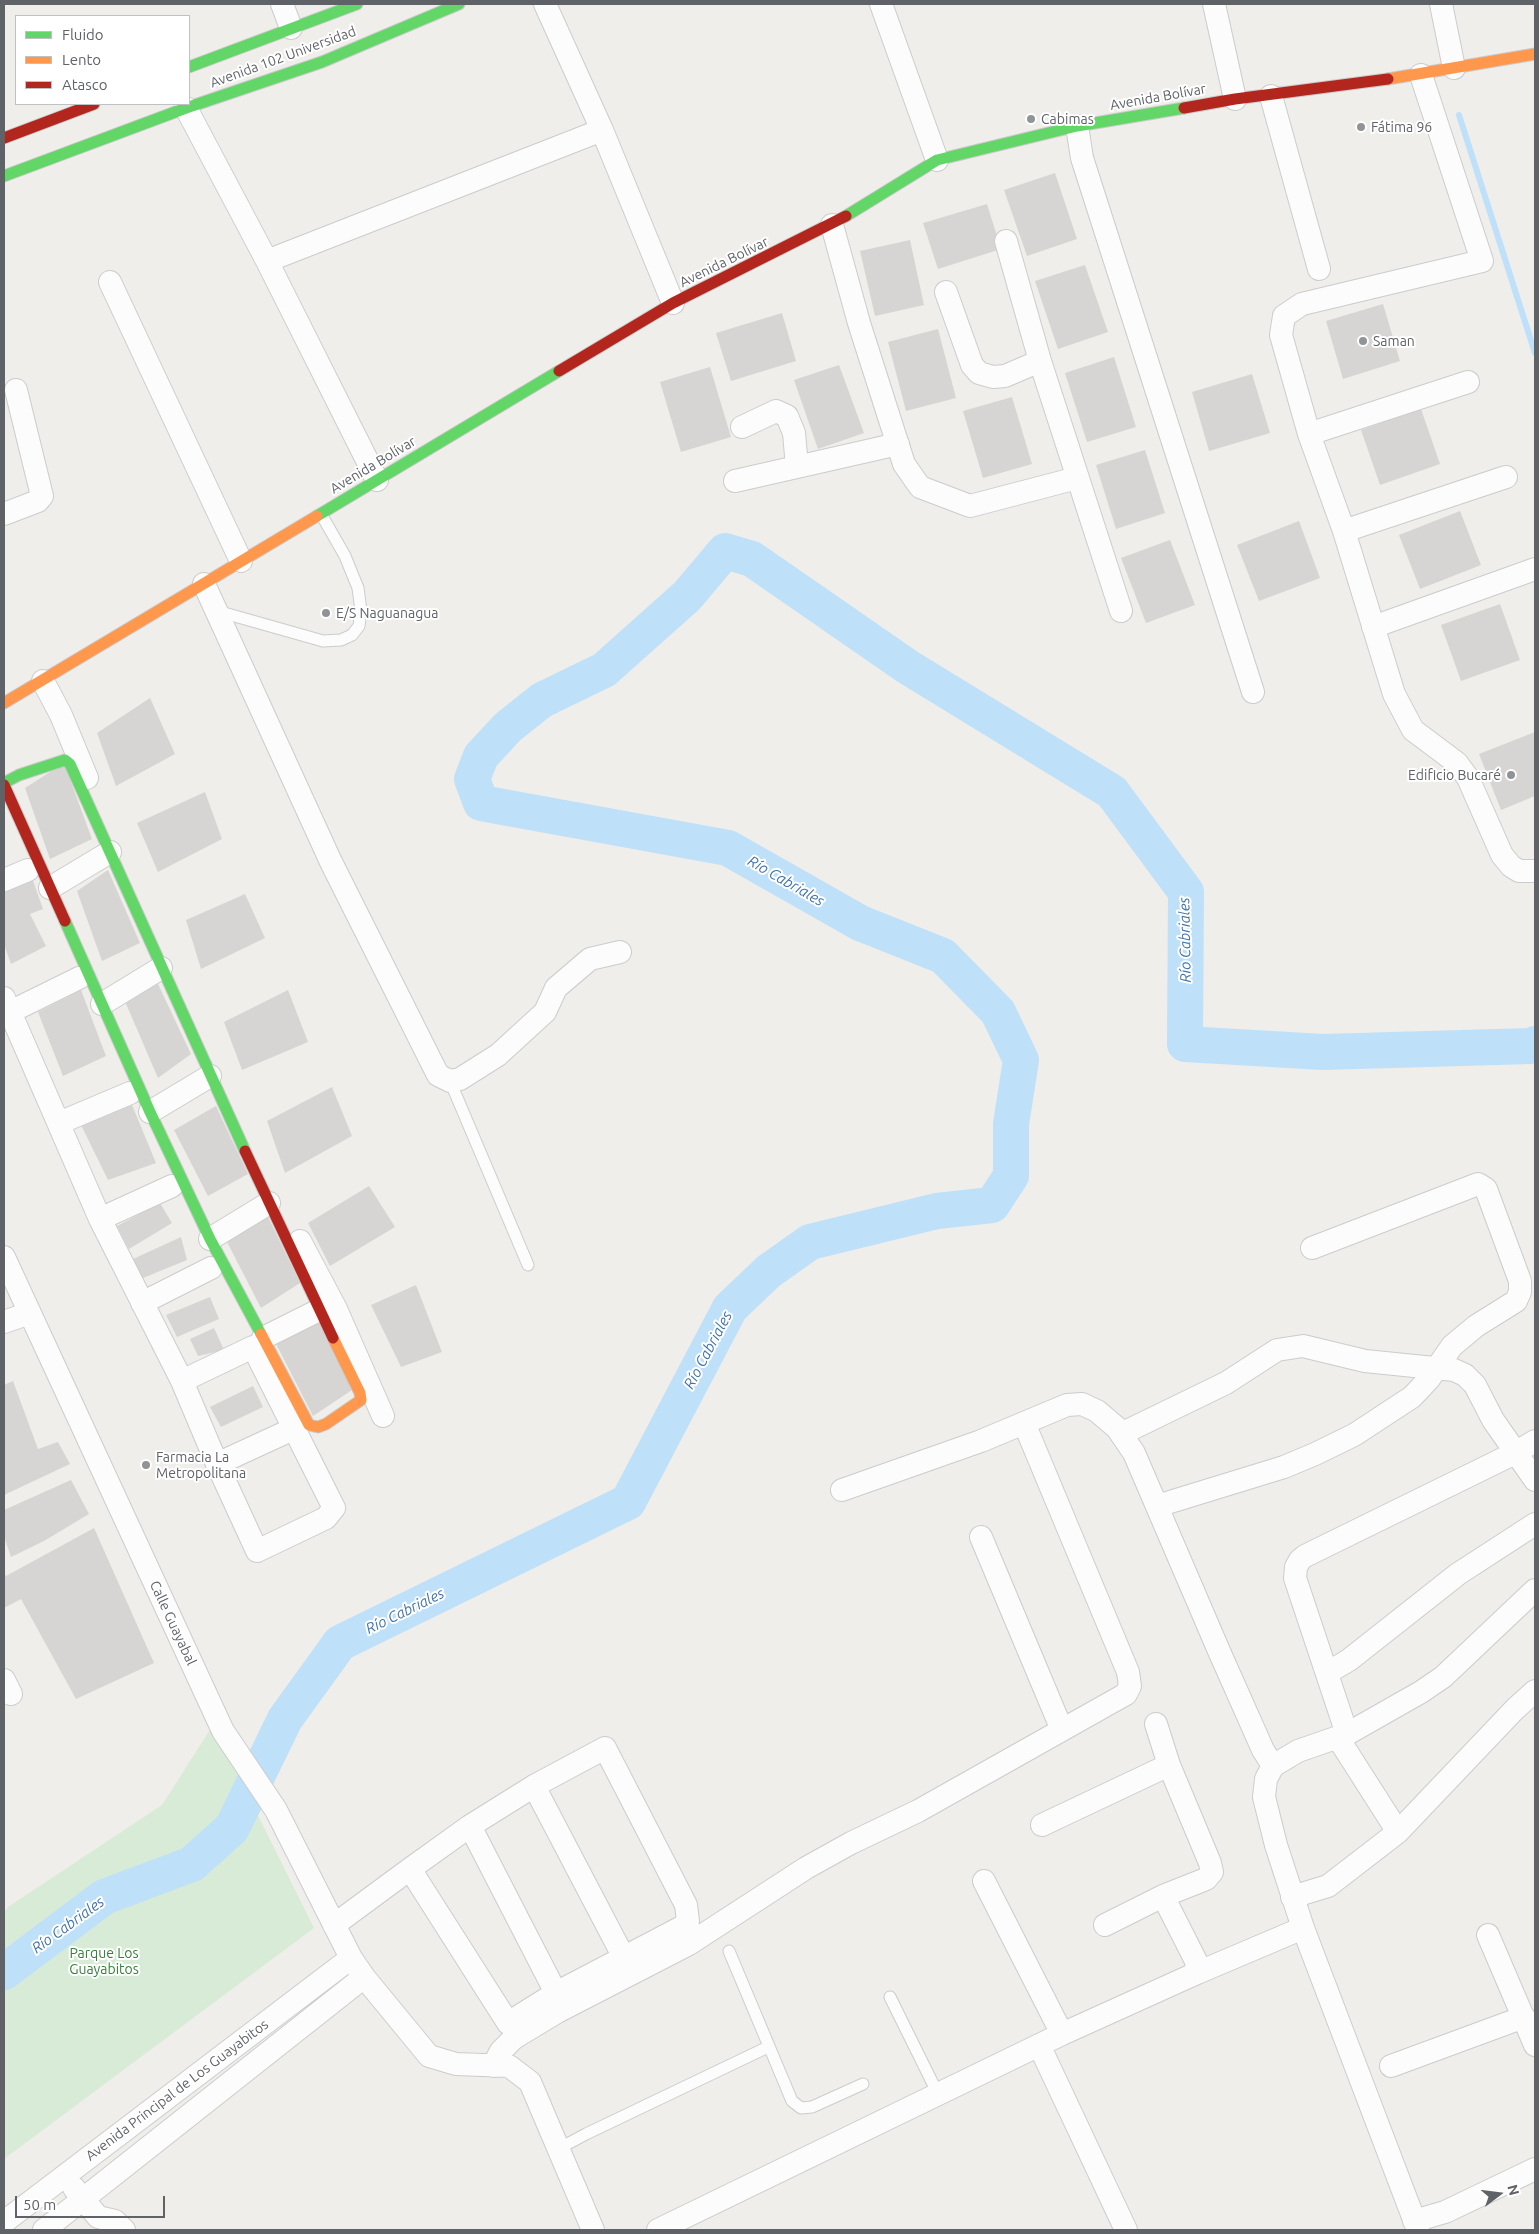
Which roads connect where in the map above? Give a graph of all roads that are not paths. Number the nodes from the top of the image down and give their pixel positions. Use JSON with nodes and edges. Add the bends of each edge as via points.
{"nodes":[{"id":1,"x":282,"y":4,"type":"edge"},
{"id":2,"x":357,"y":4,"type":"edge"},
{"id":3,"x":459,"y":4,"type":"edge"},
{"id":4,"x":545,"y":4,"type":"edge"},
{"id":5,"x":881,"y":4,"type":"edge"},
{"id":6,"x":1214,"y":4,"type":"edge"},
{"id":7,"x":1441,"y":4,"type":"edge"},
{"id":8,"x":291,"y":28,"type":"junction"},
{"id":9,"x":1535,"y":54,"type":"edge"},
{"id":10,"x":190,"y":68,"type":"edge"},
{"id":11,"x":1454,"y":68,"type":"junction"},
{"id":12,"x":1421,"y":74,"type":"junction"},
{"id":13,"x":1271,"y":96,"type":"junction"},
{"id":14,"x":1236,"y":99,"type":"junction"},
{"id":15,"x":91,"y":105,"type":"edge"},
{"id":16,"x":186,"y":108,"type":"junction"},
{"id":17,"x":1077,"y":126,"type":"junction"},
{"id":18,"x":602,"y":130,"type":"junction"},
{"id":19,"x":4,"y":138,"type":"edge"},
{"id":20,"x":937,"y":160,"type":"junction"},
{"id":21,"x":4,"y":176,"type":"edge"},
{"id":22,"x":832,"y":225,"type":"junction"},
{"id":23,"x":1006,"y":241,"type":"dead end"},
{"id":24,"x":267,"y":261,"type":"junction"},
{"id":25,"x":1319,"y":269,"type":"dead end"},
{"id":26,"x":110,"y":282,"type":"dead end"},
{"id":27,"x":946,"y":292,"type":"dead end"},
{"id":28,"x":673,"y":303,"type":"junction"},
{"id":29,"x":1040,"y":361,"type":"junction"},
{"id":30,"x":1468,"y":382,"type":"dead end"},
{"id":31,"x":16,"y":390,"type":"dead end"},
{"id":32,"x":742,"y":427,"type":"dead end"},
{"id":33,"x":1309,"y":434,"type":"junction"},
{"id":34,"x":898,"y":444,"type":"junction"},
{"id":35,"x":797,"y":467,"type":"junction"},
{"id":36,"x":1506,"y":477,"type":"dead end"},
{"id":37,"x":1076,"y":478,"type":"junction"},
{"id":38,"x":377,"y":480,"type":"junction"},
{"id":39,"x":735,"y":481,"type":"dead end"},
{"id":40,"x":4,"y":514,"type":"edge"},
{"id":41,"x":321,"y":514,"type":"junction"},
{"id":42,"x":1344,"y":531,"type":"junction"},
{"id":43,"x":241,"y":562,"type":"junction"},
{"id":44,"x":1535,"y":570,"type":"edge"},
{"id":45,"x":204,"y":584,"type":"junction"},
{"id":46,"x":216,"y":610,"type":"junction"},
{"id":47,"x":1120,"y":611,"type":"dead end"},
{"id":48,"x":1373,"y":627,"type":"junction"},
{"id":49,"x":43,"y":680,"type":"junction"},
{"id":50,"x":1253,"y":692,"type":"dead end"},
{"id":51,"x":4,"y":704,"type":"edge"},
{"id":52,"x":4,"y":784,"type":"edge"},
{"id":53,"x":4,"y":814,"type":"edge"},
{"id":54,"x":110,"y":852,"type":"junction"},
{"id":55,"x":28,"y":870,"type":"junction"},
{"id":56,"x":1535,"y":871,"type":"edge"},
{"id":57,"x":4,"y":880,"type":"edge"},
{"id":58,"x":50,"y":888,"type":"junction"},
{"id":59,"x":620,"y":952,"type":"dead end"},
{"id":60,"x":161,"y":968,"type":"junction"},
{"id":61,"x":79,"y":978,"type":"junction"},
{"id":62,"x":102,"y":1004,"type":"junction"},
{"id":63,"x":7,"y":1005,"type":"edge"},
{"id":64,"x":210,"y":1076,"type":"junction"},
{"id":65,"x":450,"y":1081,"type":"junction"},
{"id":66,"x":130,"y":1093,"type":"junction"},
{"id":67,"x":150,"y":1112,"type":"junction"},
{"id":68,"x":59,"y":1123,"type":"junction"},
{"id":69,"x":172,"y":1186,"type":"junction"},
{"id":70,"x":269,"y":1203,"type":"junction"},
{"id":71,"x":100,"y":1219,"type":"junction"},
{"id":72,"x":210,"y":1239,"type":"junction"},
{"id":73,"x":1312,"y":1248,"type":"dead end"},
{"id":74,"x":4,"y":1257,"type":"edge"},
{"id":75,"x":528,"y":1265,"type":"dead end"},
{"id":76,"x":211,"y":1268,"type":"junction"},
{"id":77,"x":142,"y":1303,"type":"junction"},
{"id":78,"x":319,"y":1310,"type":"junction"},
{"id":79,"x":30,"y":1313,"type":"junction"},
{"id":80,"x":4,"y":1322,"type":"edge"},
{"id":81,"x":258,"y":1343,"type":"junction"},
{"id":82,"x":1435,"y":1368,"type":"junction"},
{"id":83,"x":182,"y":1381,"type":"junction"},
{"id":84,"x":384,"y":1416,"type":"dead end"},
{"id":85,"x":1024,"y":1423,"type":"junction"},
{"id":86,"x":293,"y":1429,"type":"junction"},
{"id":87,"x":1121,"y":1434,"type":"junction"},
{"id":88,"x":1535,"y":1441,"type":"edge"},
{"id":89,"x":1515,"y":1453,"type":"junction"},
{"id":90,"x":217,"y":1464,"type":"junction"},
{"id":91,"x":1535,"y":1480,"type":"edge"},
{"id":92,"x":842,"y":1490,"type":"dead end"},
{"id":93,"x":1157,"y":1506,"type":"junction"},
{"id":94,"x":1535,"y":1524,"type":"edge"},
{"id":95,"x":980,"y":1537,"type":"dead end"},
{"id":96,"x":1535,"y":1590,"type":"edge"},
{"id":97,"x":1327,"y":1673,"type":"junction"},
{"id":98,"x":1535,"y":1691,"type":"edge"},
{"id":99,"x":1156,"y":1724,"type":"dead end"},
{"id":100,"x":1062,"y":1730,"type":"junction"},
{"id":101,"x":1343,"y":1736,"type":"junction"},
{"id":102,"x":1169,"y":1765,"type":"junction"},
{"id":103,"x":1273,"y":1766,"type":"junction"},
{"id":104,"x":534,"y":1786,"type":"junction"},
{"id":105,"x":1042,"y":1825,"type":"dead end"},
{"id":106,"x":470,"y":1826,"type":"junction"},
{"id":107,"x":1398,"y":1832,"type":"junction"},
{"id":108,"x":410,"y":1869,"type":"junction"},
{"id":109,"x":984,"y":1881,"type":"dead end"},
{"id":110,"x":1163,"y":1896,"type":"junction"},
{"id":111,"x":1292,"y":1897,"type":"junction"},
{"id":112,"x":334,"y":1925,"type":"junction"},
{"id":113,"x":1105,"y":1925,"type":"dead end"},
{"id":114,"x":1302,"y":1928,"type":"junction"},
{"id":115,"x":1488,"y":1935,"type":"dead end"},
{"id":116,"x":728,"y":1951,"type":"dead end"},
{"id":117,"x":623,"y":1956,"type":"junction"},
{"id":118,"x":351,"y":1958,"type":"junction"},
{"id":119,"x":1197,"y":1973,"type":"junction"},
{"id":120,"x":364,"y":1977,"type":"junction"},
{"id":121,"x":556,"y":1993,"type":"junction"},
{"id":122,"x":890,"y":1997,"type":"dead end"},
{"id":123,"x":1524,"y":2017,"type":"junction"},
{"id":124,"x":1062,"y":2034,"type":"junction"},
{"id":125,"x":1039,"y":2045,"type":"junction"},
{"id":126,"x":1535,"y":2045,"type":"edge"},
{"id":127,"x":768,"y":2047,"type":"junction"},
{"id":128,"x":493,"y":2066,"type":"junction"},
{"id":129,"x":1391,"y":2066,"type":"dead end"},
{"id":130,"x":863,"y":2084,"type":"dead end"},
{"id":131,"x":938,"y":2094,"type":"junction"},
{"id":132,"x":558,"y":2149,"type":"junction"},
{"id":133,"x":1535,"y":2169,"type":"edge"},
{"id":134,"x":65,"y":2176,"type":"junction"},
{"id":135,"x":83,"y":2199,"type":"junction"},
{"id":136,"x":4,"y":2222,"type":"edge"},
{"id":137,"x":98,"y":2224,"type":"edge"},
{"id":138,"x":1416,"y":2226,"type":"edge"},
{"id":139,"x":44,"y":2230,"type":"edge"},
{"id":140,"x":124,"y":2230,"type":"edge"},
{"id":141,"x":593,"y":2230,"type":"edge"},
{"id":142,"x":658,"y":2230,"type":"edge"},
{"id":143,"x":1126,"y":2230,"type":"edge"}],
"edges":[{"from":1,"to":8,"type":"street"},
{"from":2,"to":8,"type":"street","name":"Avenida 102 Universidad"},
{"from":3,"to":16,"type":"street","name":"Avenida 102 Universidad","via":[[322,62]]},
{"from":4,"to":18,"type":"street"},
{"from":5,"to":20,"type":"street"},
{"from":6,"to":14,"type":"street"},
{"from":7,"to":11,"type":"street"},
{"from":8,"to":10,"type":"street","name":"Avenida 102 Universidad"},
{"from":9,"to":11,"type":"street","name":"Avenida Bolívar"},
{"from":11,"to":12,"type":"street","name":"Avenida Bolívar"},
{"from":12,"to":13,"type":"street","name":"Avenida Bolívar"},
{"from":12,"to":33,"type":"street","via":[[1482,261],[1302,304],[1284,316],[1281,335]]},
{"from":13,"to":14,"type":"street","name":"Avenida Bolívar"},
{"from":13,"to":25,"type":"street"},
{"from":14,"to":17,"type":"street","name":"Avenida Bolívar"},
{"from":15,"to":19,"type":"street"},
{"from":16,"to":21,"type":"street","name":"Avenida 102 Universidad"},
{"from":16,"to":24,"type":"street"},
{"from":17,"to":20,"type":"street","name":"Avenida Bolívar"},
{"from":17,"to":50,"type":"street","via":[[1082,158]]},
{"from":18,"to":24,"type":"street"},
{"from":18,"to":28,"type":"street"},
{"from":20,"to":22,"type":"street","name":"Avenida Bolívar"},
{"from":22,"to":28,"type":"street","name":"Avenida Bolívar"},
{"from":22,"to":34,"type":"street"},
{"from":23,"to":29,"type":"street"},
{"from":24,"to":38,"type":"street"},
{"from":26,"to":43,"type":"street"},
{"from":27,"to":29,"type":"street","via":[[972,365],[979,373],[993,378],[1005,376]]},
{"from":28,"to":38,"type":"street","name":"Avenida Bolívar"},
{"from":29,"to":37,"type":"street"},
{"from":30,"to":33,"type":"street"},
{"from":31,"to":40,"type":"street","via":[[42,496],[38,501]]},
{"from":32,"to":35,"type":"street","via":[[776,412],[787,416],[794,433]]},
{"from":33,"to":42,"type":"street"},
{"from":34,"to":35,"type":"street"},
{"from":34,"to":37,"type":"street","via":[[904,464],[920,486],[970,506]]},
{"from":35,"to":39,"type":"street"},
{"from":36,"to":42,"type":"street"},
{"from":37,"to":47,"type":"street"},
{"from":38,"to":41,"type":"street","name":"Avenida Bolívar"},
{"from":41,"to":43,"type":"street","name":"Avenida Bolívar"},
{"from":41,"to":46,"type":"lane","via":[[345,556],[358,588],[361,611],[359,626],[352,635],[341,640],[323,641]]},
{"from":42,"to":48,"type":"street"},
{"from":43,"to":45,"type":"street","name":"Avenida Bolívar"},
{"from":44,"to":48,"type":"street"},
{"from":45,"to":46,"type":"street"},
{"from":45,"to":49,"type":"street","name":"Avenida Bolívar"},
{"from":46,"to":65,"type":"street","via":[[336,871],[438,1075]]},
{"from":48,"to":56,"type":"street","via":[[1394,694],[1413,730],[1457,763],[1468,778],[1502,855],[1511,866]]},
{"from":49,"to":51,"type":"street","name":"Avenida Bolívar"},
{"from":49,"to":84,"type":"street","via":[[231,1108],[336,1309]]},
{"from":52,"to":54,"type":"street","via":[[19,775],[68,761]]},
{"from":52,"to":58,"type":"street"},
{"from":53,"to":55,"type":"street"},
{"from":54,"to":58,"type":"street"},
{"from":54,"to":60,"type":"street"},
{"from":55,"to":57,"type":"street"},
{"from":55,"to":61,"type":"street"},
{"from":58,"to":62,"type":"street"},
{"from":59,"to":65,"type":"street","via":[[590,959],[556,988],[545,1012],[498,1055],[460,1079]]},
{"from":60,"to":62,"type":"street"},
{"from":60,"to":64,"type":"street"},
{"from":61,"to":63,"type":"street"},
{"from":61,"to":66,"type":"street"},
{"from":62,"to":67,"type":"street"},
{"from":63,"to":68,"type":"street"},
{"from":64,"to":67,"type":"street"},
{"from":64,"to":70,"type":"street"},
{"from":65,"to":75,"type":"lane"},
{"from":66,"to":68,"type":"street"},
{"from":66,"to":69,"type":"street"},
{"from":67,"to":72,"type":"street"},
{"from":68,"to":71,"type":"street"},
{"from":69,"to":71,"type":"street"},
{"from":69,"to":76,"type":"street"},
{"from":70,"to":72,"type":"street"},
{"from":70,"to":78,"type":"street"},
{"from":71,"to":77,"type":"street"},
{"from":72,"to":81,"type":"street"},
{"from":73,"to":82,"type":"street","via":[[1475,1184],[1484,1186],[1520,1281],[1520,1292],[1516,1301],[1463,1336]]},
{"from":74,"to":79,"type":"street","name":"Calle Guayabal"},
{"from":76,"to":77,"type":"street"},
{"from":76,"to":81,"type":"street"},
{"from":77,"to":83,"type":"street"},
{"from":78,"to":81,"type":"street"},
{"from":78,"to":81,"type":"street","via":[[361,1400],[326,1424],[318,1427],[309,1425]]},
{"from":79,"to":80,"type":"street"},
{"from":79,"to":112,"type":"street","name":"Calle Guayabal","via":[[223,1732],[276,1810]]},
{"from":81,"to":83,"type":"street"},
{"from":81,"to":86,"type":"street"},
{"from":82,"to":87,"type":"street","via":[[1365,1361],[1303,1346],[1286,1347],[1267,1355],[1226,1383]]},
{"from":82,"to":89,"type":"street","via":[[1460,1372],[1470,1380]]},
{"from":82,"to":93,"type":"street","via":[[1421,1389],[1403,1404],[1334,1445],[1284,1466]]},
{"from":83,"to":90,"type":"street"},
{"from":85,"to":87,"type":"street","via":[[1067,1405],[1082,1404],[1097,1411]]},
{"from":85,"to":92,"type":"street"},
{"from":85,"to":100,"type":"street","via":[[1130,1679],[1126,1694]]},
{"from":86,"to":90,"type":"street"},
{"from":86,"to":90,"type":"street","via":[[334,1508],[326,1518],[257,1552]]},
{"from":87,"to":93,"type":"street","via":[[1134,1453]]},
{"from":88,"to":89,"type":"street"},
{"from":89,"to":91,"type":"street"},
{"from":89,"to":97,"type":"street","via":[[1300,1560],[1295,1578]]},
{"from":93,"to":103,"type":"street","via":[[1263,1750]]},
{"from":94,"to":97,"type":"street","via":[[1458,1574],[1349,1660]]},
{"from":95,"to":100,"type":"street"},
{"from":96,"to":101,"type":"street","via":[[1443,1677]]},
{"from":97,"to":101,"type":"street"},
{"from":98,"to":107,"type":"street"},
{"from":99,"to":102,"type":"street"},
{"from":100,"to":128,"type":"street","via":[[918,1811],[814,1864],[689,1944],[557,2012],[507,2044]]},
{"from":101,"to":103,"type":"street","via":[[1298,1751]]},
{"from":101,"to":107,"type":"street"},
{"from":102,"to":105,"type":"street"},
{"from":102,"to":110,"type":"street","via":[[1212,1872],[1206,1879]]},
{"from":103,"to":111,"type":"street","via":[[1266,1779],[1264,1797]]},
{"from":104,"to":106,"type":"street"},
{"from":104,"to":117,"type":"street"},
{"from":104,"to":117,"type":"street","via":[[605,1748],[689,1913],[688,1921],[682,1927]]},
{"from":106,"to":108,"type":"street"},
{"from":106,"to":121,"type":"street"},
{"from":107,"to":111,"type":"street","via":[[1328,1886]]},
{"from":108,"to":112,"type":"street"},
{"from":108,"to":121,"type":"street","via":[[508,2023]]},
{"from":109,"to":124,"type":"street"},
{"from":110,"to":113,"type":"street"},
{"from":110,"to":119,"type":"street","via":[[1196,1961]]},
{"from":111,"to":114,"type":"street"},
{"from":112,"to":118,"type":"street","name":"Calle Guayabal"},
{"from":114,"to":119,"type":"street"},
{"from":114,"to":138,"type":"street"},
{"from":115,"to":123,"type":"street"},
{"from":116,"to":127,"type":"lane"},
{"from":117,"to":121,"type":"street"},
{"from":118,"to":120,"type":"street","name":"Calle Guayabal"},
{"from":118,"to":134,"type":"street","name":"Avenida Principal de Los Guayabitos"},
{"from":119,"to":124,"type":"street"},
{"from":120,"to":128,"type":"street","name":"Calle Guayabal","via":[[429,2056],[456,2064]]},
{"from":120,"to":135,"type":"street","name":"Avenida Principal de Los Guayabitos"},
{"from":122,"to":131,"type":"lane"},
{"from":123,"to":126,"type":"street"},
{"from":123,"to":129,"type":"street"},
{"from":124,"to":125,"type":"street"},
{"from":125,"to":131,"type":"street"},
{"from":125,"to":143,"type":"street"},
{"from":127,"to":130,"type":"lane","via":[[792,2101],[801,2108],[812,2108]]},
{"from":127,"to":132,"type":"lane"},
{"from":128,"to":132,"type":"street","name":"Calle Guayabal","via":[[509,2066],[530,2082]]},
{"from":131,"to":142,"type":"street"},
{"from":132,"to":141,"type":"street","name":"Calle Guayabal"},
{"from":133,"to":138,"type":"street"},
{"from":134,"to":135,"type":"street"},
{"from":134,"to":136,"type":"street","name":"Avenida Principal de Los Guayabitos"},
{"from":135,"to":137,"type":"street"},
{"from":135,"to":139,"type":"street","name":"Avenida Principal de Los Guayabitos"},
{"from":137,"to":140,"type":"street","via":[[116,2221]]}]}
